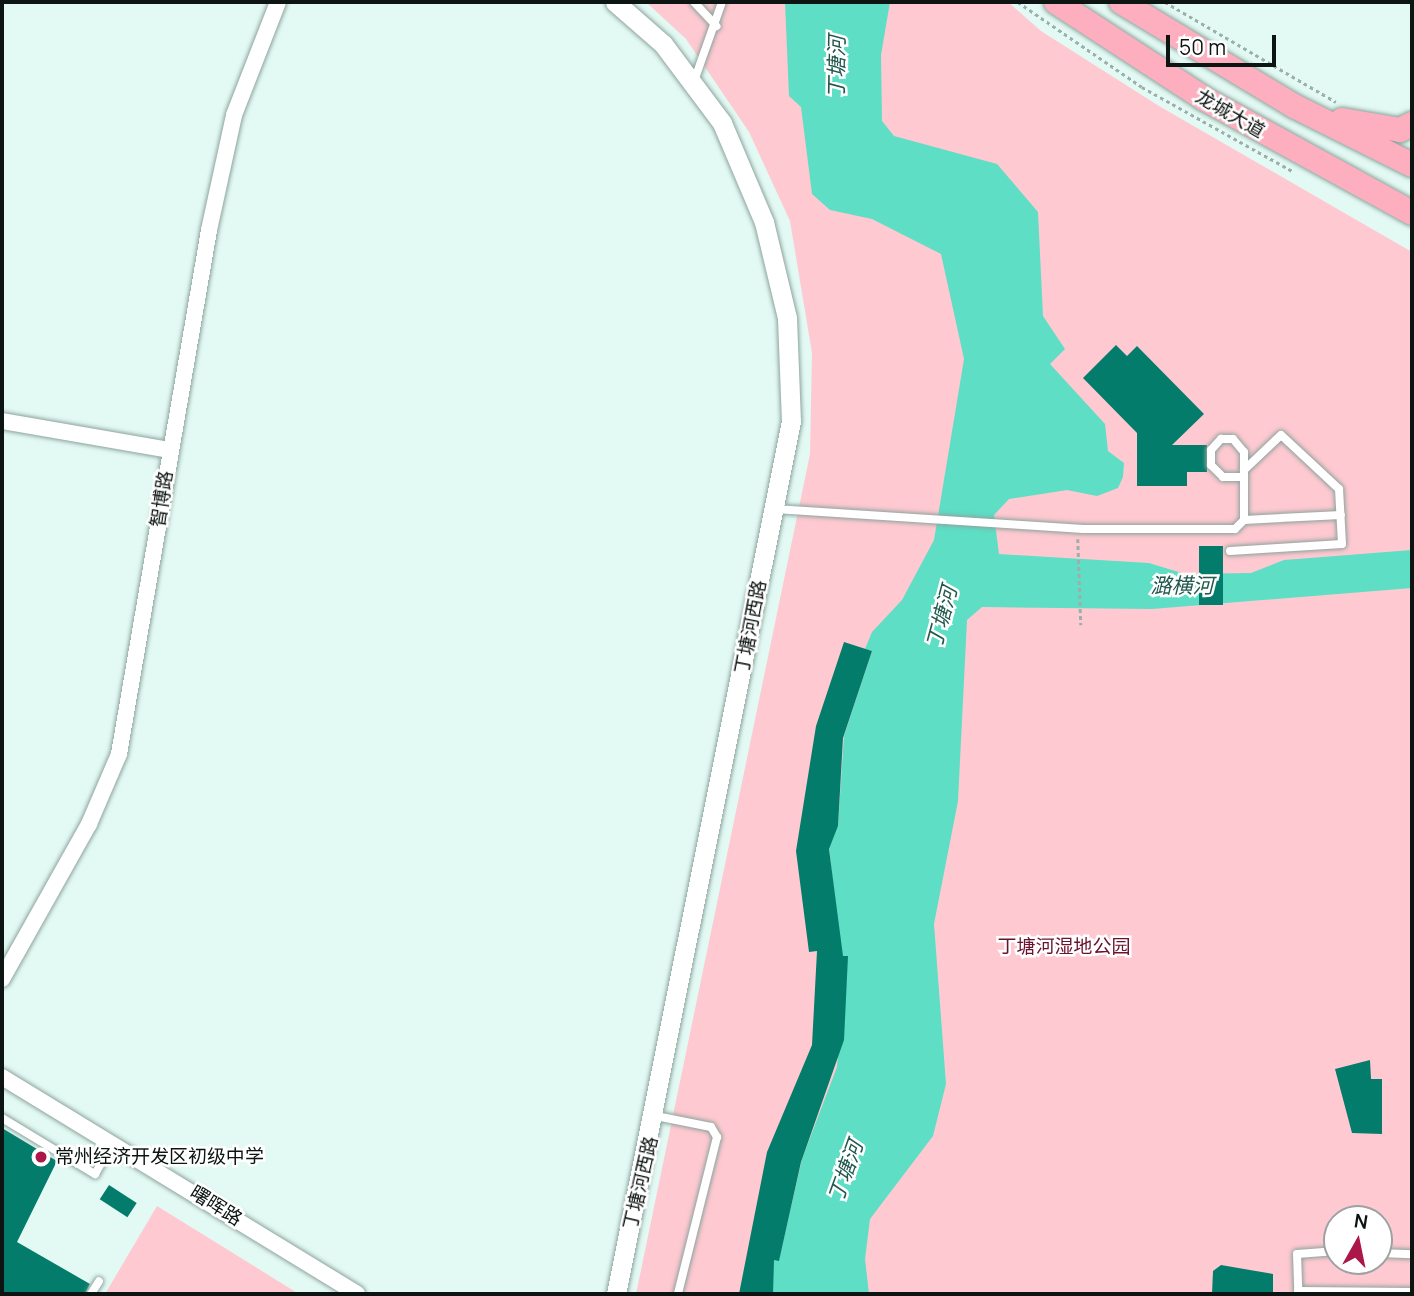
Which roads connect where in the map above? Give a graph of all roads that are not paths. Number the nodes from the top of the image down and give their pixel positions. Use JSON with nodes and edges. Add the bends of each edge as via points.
{"nodes":[{"id":1,"x":278,"y":2,"type":"edge"},
{"id":2,"x":615,"y":2,"type":"edge"},
{"id":3,"x":694,"y":2,"type":"edge"},
{"id":4,"x":722,"y":2,"type":"edge"},
{"id":5,"x":1056,"y":2,"type":"edge"},
{"id":6,"x":1121,"y":2,"type":"edge"},
{"id":7,"x":716,"y":26,"type":"junction"},
{"id":8,"x":693,"y":84,"type":"junction"},
{"id":9,"x":1294,"y":106,"type":"junction"},
{"id":10,"x":1412,"y":124,"type":"edge"},
{"id":11,"x":1412,"y":165,"type":"edge"},
{"id":12,"x":1412,"y":213,"type":"edge"},
{"id":13,"x":2,"y":421,"type":"edge"},
{"id":14,"x":170,"y":450,"type":"junction"},
{"id":15,"x":1244,"y":474,"type":"junction"},
{"id":16,"x":774,"y":509,"type":"junction"},
{"id":17,"x":1341,"y":515,"type":"junction"},
{"id":18,"x":1244,"y":520,"type":"junction"},
{"id":19,"x":1230,"y":551,"type":"dead end"},
{"id":20,"x":2,"y":979,"type":"edge"},
{"id":21,"x":2,"y":1077,"type":"edge"},
{"id":22,"x":656,"y":1116,"type":"junction"},
{"id":23,"x":2,"y":1118,"type":"edge"},
{"id":24,"x":113,"y":1142,"type":"junction"},
{"id":25,"x":1323,"y":1252,"type":"edge"},
{"id":26,"x":1393,"y":1253,"type":"edge"},
{"id":27,"x":1412,"y":1254,"type":"edge"},
{"id":28,"x":99,"y":1281,"type":"dead end"},
{"id":29,"x":338,"y":1289,"type":"edge"},
{"id":30,"x":1412,"y":1292,"type":"edge"},
{"id":31,"x":91,"y":1294,"type":"edge"},
{"id":32,"x":357,"y":1294,"type":"edge"},
{"id":33,"x":615,"y":1294,"type":"edge"},
{"id":34,"x":678,"y":1294,"type":"edge"}],
"edges":[{"from":1,"to":14,"type":"street","name":"智博路","via":[[234,115]]},
{"from":2,"to":8,"type":"street","name":"丁塘河西路","via":[[663,44]]},
{"from":3,"to":7,"type":"lane"},
{"from":4,"to":7,"type":"lane"},
{"from":5,"to":12,"type":"main road","name":"龙城大道","via":[[1203,99]]},
{"from":6,"to":9,"type":"main road","name":"龙城大道"},
{"from":7,"to":8,"type":"lane"},
{"from":8,"to":16,"type":"street","name":"丁塘河西路","via":[[722,123],[764,222],[786,318],[791,421]]},
{"from":9,"to":10,"type":"main road","via":[[1400,130]]},
{"from":9,"to":11,"type":"main road","name":"龙城大道"},
{"from":13,"to":14,"type":"street"},
{"from":14,"to":20,"type":"street","name":"智博路","via":[[119,754],[89,824]]},
{"from":15,"to":15,"type":"lane","via":[[1244,452],[1233,439],[1222,439],[1211,450],[1211,465],[1223,477]]},
{"from":15,"to":17,"type":"lane","via":[[1280,435],[1339,489]]},
{"from":15,"to":18,"type":"lane"},
{"from":16,"to":18,"type":"lane","via":[[1077,529],[1235,529]]},
{"from":16,"to":22,"type":"street","name":"丁塘河西路"},
{"from":17,"to":18,"type":"lane"},
{"from":17,"to":19,"type":"lane","via":[[1342,544]]},
{"from":21,"to":24,"type":"street","name":"曙晖路"},
{"from":22,"to":33,"type":"street","name":"丁塘河西路"},
{"from":22,"to":34,"type":"lane","via":[[711,1128],[717,1137]]},
{"from":23,"to":24,"type":"lane","via":[[95,1174]]},
{"from":24,"to":29,"type":"street","name":"曙晖路"},
{"from":25,"to":30,"type":"lane","via":[[1297,1254],[1298,1292]]},
{"from":26,"to":27,"type":"lane"},
{"from":28,"to":31,"type":"lane"},
{"from":29,"to":32,"type":"street","name":"曙晖路"}]}
